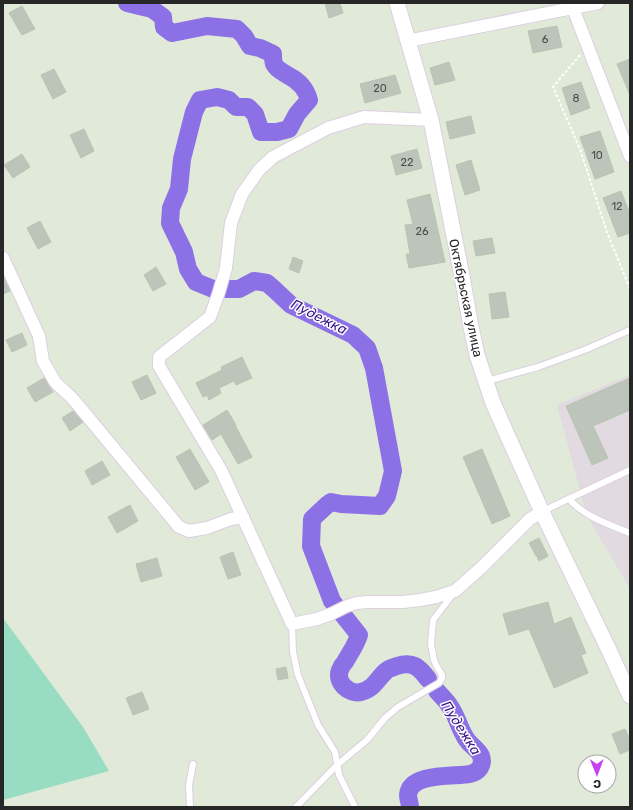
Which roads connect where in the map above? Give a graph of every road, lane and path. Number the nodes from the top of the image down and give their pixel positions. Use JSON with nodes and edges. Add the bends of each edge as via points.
{"nodes":[{"id":1,"x":397,"y":3,"type":"edge"},
{"id":2,"x":598,"y":3,"type":"edge"},
{"id":3,"x":572,"y":5,"type":"edge"},
{"id":4,"x":407,"y":41,"type":"junction"},
{"id":5,"x":588,"y":46,"type":"junction"},
{"id":6,"x":431,"y":120,"type":"junction"},
{"id":7,"x":630,"y":156,"type":"edge"},
{"id":8,"x":3,"y":258,"type":"edge"},
{"id":9,"x":630,"y":289,"type":"edge"},
{"id":10,"x":630,"y":330,"type":"edge"},
{"id":11,"x":486,"y":382,"type":"junction"},
{"id":12,"x":630,"y":470,"type":"edge"},
{"id":13,"x":570,"y":499,"type":"junction"},
{"id":14,"x":542,"y":512,"type":"junction"},
{"id":15,"x":243,"y":517,"type":"junction"},
{"id":16,"x":630,"y":533,"type":"edge"},
{"id":17,"x":455,"y":591,"type":"junction"},
{"id":18,"x":292,"y":624,"type":"junction"},
{"id":19,"x":630,"y":696,"type":"edge"},
{"id":20,"x":193,"y":764,"type":"dead end"},
{"id":21,"x":337,"y":765,"type":"junction"},
{"id":22,"x":190,"y":807,"type":"edge"},
{"id":23,"x":296,"y":807,"type":"edge"},
{"id":24,"x":355,"y":807,"type":"edge"}],
"edges":[{"from":1,"to":4,"type":"street","name":"Октябрьская улица"},
{"from":2,"to":3,"type":"street"},
{"from":3,"to":4,"type":"street"},
{"from":3,"to":5,"type":"street"},
{"from":4,"to":6,"type":"street","name":"Октябрьская улица"},
{"from":5,"to":7,"type":"street"},
{"from":5,"to":9,"type":"path","via":[[553,87],[580,149],[607,232]]},
{"from":6,"to":11,"type":"street","name":"Октябрьская улица","via":[[471,327]]},
{"from":6,"to":15,"type":"street","via":[[364,117],[328,128],[273,157],[259,170],[242,194],[231,223],[226,268],[210,317],[159,357],[159,366],[221,470]]},
{"from":8,"to":15,"type":"street","via":[[39,336],[43,361],[55,382],[73,399],[179,527],[189,531]]},
{"from":10,"to":11,"type":"lane","via":[[580,352]]},
{"from":11,"to":14,"type":"street","name":"Октябрьская улица"},
{"from":12,"to":13,"type":"lane"},
{"from":13,"to":14,"type":"lane"},
{"from":13,"to":16,"type":"lane","via":[[580,510],[597,520]]},
{"from":14,"to":17,"type":"street","via":[[530,519]]},
{"from":14,"to":19,"type":"street","name":"Октябрьская улица"},
{"from":15,"to":18,"type":"street"},
{"from":17,"to":18,"type":"street","via":[[420,600],[367,602],[347,606],[331,614]]},
{"from":17,"to":21,"type":"lane","via":[[433,620],[431,644],[434,660],[442,678],[398,707],[367,740]]},
{"from":18,"to":21,"type":"lane","via":[[293,652],[298,675],[318,725],[335,752]]},
{"from":20,"to":22,"type":"lane"},
{"from":21,"to":23,"type":"lane"},
{"from":21,"to":24,"type":"lane","via":[[339,775]]}]}
